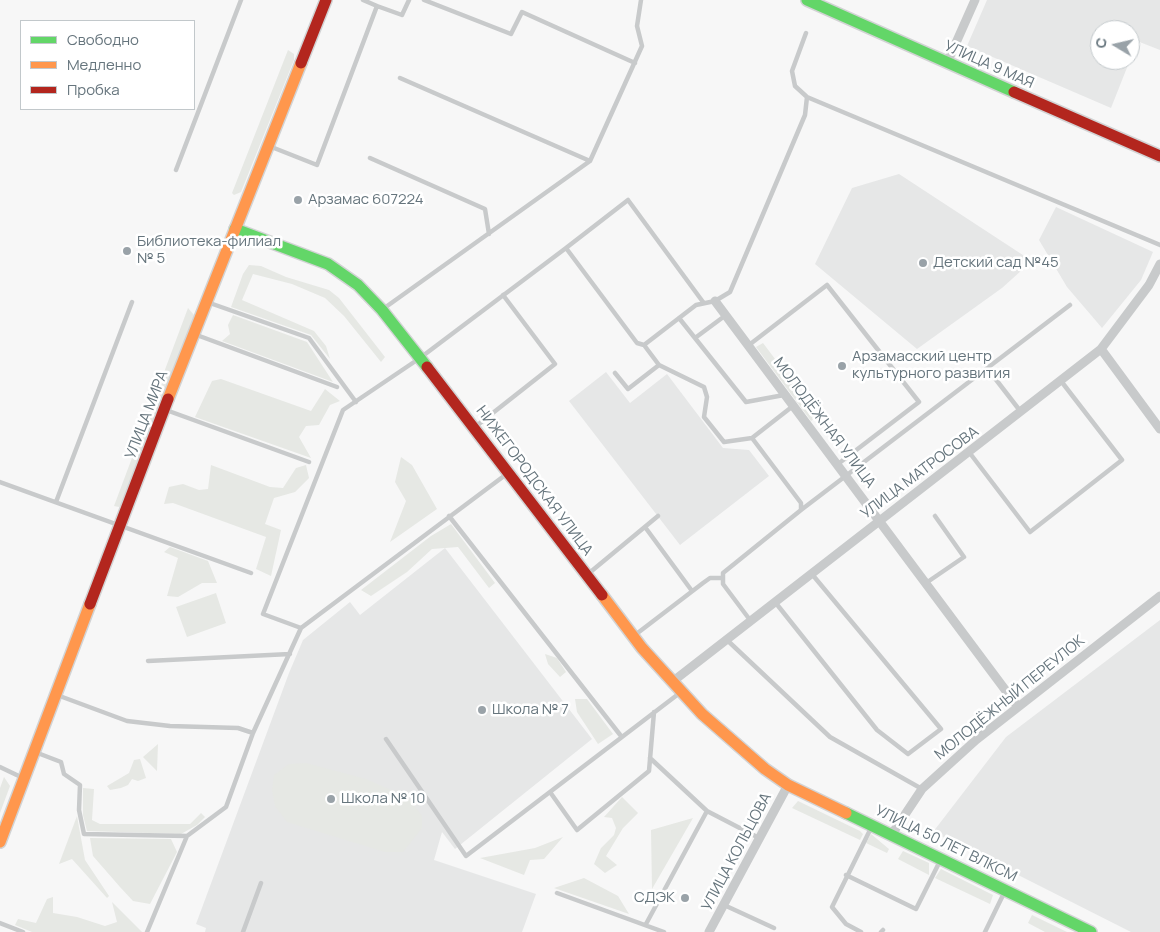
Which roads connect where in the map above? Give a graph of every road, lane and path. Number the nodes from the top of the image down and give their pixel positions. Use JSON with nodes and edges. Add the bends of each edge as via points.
{"nodes":[{"id":1,"x":241,"y":0,"type":"edge"},
{"id":2,"x":326,"y":0,"type":"edge"},
{"id":3,"x":363,"y":0,"type":"edge"},
{"id":4,"x":409,"y":0,"type":"edge"},
{"id":5,"x":424,"y":0,"type":"edge"},
{"id":6,"x":641,"y":0,"type":"edge"},
{"id":7,"x":810,"y":0,"type":"edge"},
{"id":8,"x":975,"y":0,"type":"edge"},
{"id":9,"x":377,"y":6,"type":"junction"},
{"id":10,"x":806,"y":33,"type":"dead end"},
{"id":11,"x":635,"y":63,"type":"junction"},
{"id":12,"x":947,"y":63,"type":"junction"},
{"id":13,"x":400,"y":78,"type":"dead end"},
{"id":14,"x":807,"y":98,"type":"junction"},
{"id":15,"x":268,"y":145,"type":"junction"},
{"id":16,"x":1160,"y":156,"type":"edge"},
{"id":17,"x":370,"y":158,"type":"dead end"},
{"id":18,"x":590,"y":161,"type":"junction"},
{"id":19,"x":176,"y":170,"type":"dead end"},
{"id":20,"x":234,"y":229,"type":"junction"},
{"id":21,"x":489,"y":234,"type":"junction"},
{"id":22,"x":1160,"y":245,"type":"edge"},
{"id":23,"x":566,"y":248,"type":"junction"},
{"id":24,"x":1160,"y":264,"type":"edge"},
{"id":25,"x":503,"y":295,"type":"junction"},
{"id":26,"x":716,"y":301,"type":"junction"},
{"id":27,"x":132,"y":302,"type":"dead end"},
{"id":28,"x":205,"y":302,"type":"junction"},
{"id":29,"x":703,"y":302,"type":"junction"},
{"id":30,"x":1070,"y":304,"type":"dead end"},
{"id":31,"x":382,"y":310,"type":"junction"},
{"id":32,"x":727,"y":315,"type":"junction"},
{"id":33,"x":679,"y":318,"type":"junction"},
{"id":34,"x":194,"y":334,"type":"junction"},
{"id":35,"x":695,"y":338,"type":"junction"},
{"id":36,"x":644,"y":345,"type":"junction"},
{"id":37,"x":749,"y":345,"type":"junction"},
{"id":38,"x":1101,"y":349,"type":"junction"},
{"id":39,"x":420,"y":358,"type":"junction"},
{"id":40,"x":659,"y":365,"type":"junction"},
{"id":41,"x":987,"y":368,"type":"junction"},
{"id":42,"x":615,"y":373,"type":"dead end"},
{"id":43,"x":1061,"y":381,"type":"junction"},
{"id":44,"x":337,"y":387,"type":"dead end"},
{"id":45,"x":786,"y":394,"type":"junction"},
{"id":46,"x":356,"y":402,"type":"junction"},
{"id":47,"x":794,"y":405,"type":"junction"},
{"id":48,"x":164,"y":410,"type":"junction"},
{"id":49,"x":1021,"y":412,"type":"junction"},
{"id":50,"x":474,"y":427,"type":"junction"},
{"id":51,"x":1160,"y":429,"type":"edge"},
{"id":52,"x":752,"y":438,"type":"junction"},
{"id":53,"x":969,"y":452,"type":"junction"},
{"id":54,"x":308,"y":462,"type":"dead end"},
{"id":55,"x":838,"y":464,"type":"junction"},
{"id":56,"x":509,"y":472,"type":"junction"},
{"id":57,"x":846,"y":475,"type":"junction"},
{"id":58,"x":0,"y":482,"type":"edge"},
{"id":59,"x":56,"y":502,"type":"junction"},
{"id":60,"x":801,"y":510,"type":"junction"},
{"id":61,"x":449,"y":516,"type":"junction"},
{"id":62,"x":658,"y":516,"type":"dead end"},
{"id":63,"x":935,"y":516,"type":"dead end"},
{"id":64,"x":880,"y":520,"type":"junction"},
{"id":65,"x":122,"y":525,"type":"junction"},
{"id":66,"x":645,"y":527,"type":"junction"},
{"id":67,"x":251,"y":573,"type":"dead end"},
{"id":68,"x":811,"y":573,"type":"junction"},
{"id":69,"x":586,"y":575,"type":"junction"},
{"id":70,"x":722,"y":578,"type":"junction"},
{"id":71,"x":926,"y":583,"type":"junction"},
{"id":72,"x":692,"y":591,"type":"junction"},
{"id":73,"x":1160,"y":596,"type":"edge"},
{"id":74,"x":774,"y":601,"type":"junction"},
{"id":75,"x":750,"y":620,"type":"junction"},
{"id":76,"x":301,"y":628,"type":"junction"},
{"id":77,"x":633,"y":636,"type":"junction"},
{"id":78,"x":726,"y":639,"type":"junction"},
{"id":79,"x":290,"y":654,"type":"junction"},
{"id":80,"x":148,"y":661,"type":"dead end"},
{"id":81,"x":672,"y":682,"type":"junction"},
{"id":82,"x":681,"y":692,"type":"junction"},
{"id":83,"x":56,"y":694,"type":"junction"},
{"id":84,"x":1018,"y":707,"type":"junction"},
{"id":85,"x":654,"y":712,"type":"junction"},
{"id":86,"x":252,"y":733,"type":"junction"},
{"id":87,"x":621,"y":736,"type":"junction"},
{"id":88,"x":386,"y":739,"type":"dead end"},
{"id":89,"x":35,"y":752,"type":"junction"},
{"id":90,"x":650,"y":758,"type":"junction"},
{"id":91,"x":0,"y":767,"type":"edge"},
{"id":92,"x":24,"y":778,"type":"junction"},
{"id":93,"x":788,"y":785,"type":"junction"},
{"id":94,"x":922,"y":789,"type":"junction"},
{"id":95,"x":550,"y":792,"type":"junction"},
{"id":96,"x":707,"y":812,"type":"junction"},
{"id":97,"x":872,"y":825,"type":"junction"},
{"id":98,"x":892,"y":834,"type":"junction"},
{"id":99,"x":187,"y":836,"type":"junction"},
{"id":100,"x":759,"y":838,"type":"junction"},
{"id":101,"x":0,"y":842,"type":"edge"},
{"id":102,"x":941,"y":858,"type":"junction"},
{"id":103,"x":846,"y":876,"type":"junction"},
{"id":104,"x":261,"y":883,"type":"dead end"},
{"id":105,"x":1005,"y":890,"type":"junction"},
{"id":106,"x":556,"y":893,"type":"dead end"},
{"id":107,"x":724,"y":905,"type":"junction"},
{"id":108,"x":0,"y":924,"type":"edge"},
{"id":109,"x":646,"y":924,"type":"junction"},
{"id":110,"x":774,"y":928,"type":"dead end"},
{"id":111,"x":23,"y":932,"type":"edge"},
{"id":112,"x":146,"y":932,"type":"edge"},
{"id":113,"x":243,"y":932,"type":"edge"},
{"id":114,"x":664,"y":932,"type":"edge"},
{"id":115,"x":709,"y":932,"type":"edge"},
{"id":116,"x":861,"y":932,"type":"edge"},
{"id":117,"x":985,"y":932,"type":"edge"},
{"id":118,"x":1091,"y":932,"type":"edge"}],
"edges":[{"from":1,"to":19,"type":"lane"},
{"from":2,"to":15,"type":"street","name":"УЛИЦА МИРА"},
{"from":3,"to":9,"type":"lane"},
{"from":4,"to":9,"type":"lane","via":[[402,15]]},
{"from":5,"to":11,"type":"lane","via":[[511,34],[522,12]]},
{"from":6,"to":11,"type":"lane","via":[[637,26],[642,46]]},
{"from":7,"to":12,"type":"street","name":"УЛИЦА 9 МАЯ"},
{"from":8,"to":12,"type":"street"},
{"from":9,"to":15,"type":"lane","via":[[317,165]]},
{"from":10,"to":14,"type":"lane","via":[[792,71],[796,86]]},
{"from":11,"to":18,"type":"lane"},
{"from":12,"to":16,"type":"street","name":"УЛИЦА 9 МАЯ"},
{"from":13,"to":18,"type":"lane"},
{"from":14,"to":22,"type":"lane"},
{"from":14,"to":26,"type":"lane","via":[[805,115],[730,292]]},
{"from":15,"to":20,"type":"street","name":"УЛИЦА МИРА"},
{"from":17,"to":21,"type":"lane","via":[[485,209]]},
{"from":18,"to":21,"type":"lane"},
{"from":20,"to":28,"type":"street","name":"УЛИЦА МИРА"},
{"from":20,"to":31,"type":"street","name":"НИЖЕГОРОДСКАЯ УЛИЦА","via":[[328,264],[358,285]]},
{"from":21,"to":31,"type":"lane"},
{"from":23,"to":25,"type":"lane"},
{"from":23,"to":29,"type":"lane","via":[[628,200]]},
{"from":23,"to":36,"type":"lane","via":[[637,343]]},
{"from":24,"to":38,"type":"street","name":"УЛИЦА МАТРОСОВА","via":[[1149,285]]},
{"from":25,"to":39,"type":"lane"},
{"from":25,"to":50,"type":"lane","via":[[555,364]]},
{"from":26,"to":29,"type":"lane"},
{"from":26,"to":32,"type":"street","name":"МОЛОДЁЖНАЯ УЛИЦА"},
{"from":27,"to":59,"type":"lane"},
{"from":28,"to":34,"type":"street","name":"УЛИЦА МИРА"},
{"from":28,"to":46,"type":"lane","via":[[308,338]]},
{"from":29,"to":33,"type":"lane"},
{"from":30,"to":41,"type":"lane"},
{"from":31,"to":39,"type":"street","name":"НИЖЕГОРОДСКАЯ УЛИЦА"},
{"from":32,"to":35,"type":"lane"},
{"from":32,"to":37,"type":"street","name":"МОЛОДЁЖНАЯ УЛИЦА"},
{"from":33,"to":35,"type":"lane"},
{"from":33,"to":36,"type":"lane"},
{"from":34,"to":44,"type":"lane"},
{"from":34,"to":48,"type":"street","name":"УЛИЦА МИРА"},
{"from":35,"to":45,"type":"lane","via":[[746,402]]},
{"from":36,"to":40,"type":"lane"},
{"from":37,"to":45,"type":"street","name":"МОЛОДЁЖНАЯ УЛИЦА"},
{"from":37,"to":55,"type":"lane","via":[[827,285],[920,402]]},
{"from":38,"to":43,"type":"street","name":"УЛИЦА МАТРОСОВА"},
{"from":38,"to":51,"type":"street"},
{"from":39,"to":46,"type":"lane"},
{"from":39,"to":50,"type":"street","name":"НИЖЕГОРОДСКАЯ УЛИЦА"},
{"from":40,"to":42,"type":"lane","via":[[628,389]]},
{"from":40,"to":52,"type":"lane","via":[[704,387],[707,397],[704,417],[724,442]]},
{"from":41,"to":49,"type":"lane"},
{"from":41,"to":57,"type":"lane"},
{"from":43,"to":49,"type":"street","name":"УЛИЦА МАТРОСОВА"},
{"from":43,"to":53,"type":"lane","via":[[1122,460],[1030,532]]},
{"from":45,"to":47,"type":"street","name":"МОЛОДЁЖНАЯ УЛИЦА"},
{"from":46,"to":76,"type":"lane","via":[[343,410],[264,614]]},
{"from":47,"to":52,"type":"lane"},
{"from":47,"to":55,"type":"street","name":"МОЛОДЁЖНАЯ УЛИЦА"},
{"from":48,"to":54,"type":"lane"},
{"from":48,"to":65,"type":"street","name":"УЛИЦА МИРА"},
{"from":49,"to":53,"type":"street","name":"УЛИЦА МАТРОСОВА"},
{"from":50,"to":56,"type":"street","name":"НИЖЕГОРОДСКАЯ УЛИЦА"},
{"from":52,"to":60,"type":"lane","via":[[801,503]]},
{"from":53,"to":64,"type":"street","name":"УЛИЦА МАТРОСОВА"},
{"from":55,"to":57,"type":"street","name":"МОЛОДЁЖНАЯ УЛИЦА"},
{"from":56,"to":61,"type":"lane"},
{"from":56,"to":69,"type":"street","name":"НИЖЕГОРОДСКАЯ УЛИЦА"},
{"from":57,"to":60,"type":"lane"},
{"from":57,"to":64,"type":"street","name":"МОЛОДЁЖНАЯ УЛИЦА"},
{"from":58,"to":59,"type":"lane"},
{"from":59,"to":65,"type":"lane"},
{"from":60,"to":70,"type":"lane","via":[[723,573]]},
{"from":61,"to":76,"type":"lane"},
{"from":61,"to":87,"type":"lane"},
{"from":62,"to":66,"type":"lane"},
{"from":63,"to":71,"type":"lane","via":[[964,557]]},
{"from":64,"to":68,"type":"street","name":"УЛИЦА МАТРОСОВА"},
{"from":64,"to":71,"type":"street","name":"МОЛОДЁЖНАЯ УЛИЦА"},
{"from":65,"to":67,"type":"lane"},
{"from":65,"to":83,"type":"street","name":"УЛИЦА МИРА"},
{"from":66,"to":69,"type":"lane"},
{"from":66,"to":72,"type":"lane"},
{"from":68,"to":74,"type":"street","name":"УЛИЦА МАТРОСОВА"},
{"from":68,"to":74,"type":"lane","via":[[940,729],[908,754],[877,730]]},
{"from":69,"to":77,"type":"street","name":"НИЖЕГОРОДСКАЯ УЛИЦА"},
{"from":70,"to":72,"type":"lane","via":[[710,578]]},
{"from":70,"to":75,"type":"lane"},
{"from":71,"to":84,"type":"street","name":"МОЛОДЁЖНАЯ УЛИЦА"},
{"from":72,"to":77,"type":"lane"},
{"from":73,"to":84,"type":"street","name":"МОЛОДЁЖНЫЙ ПЕРЕУЛОК"},
{"from":74,"to":75,"type":"street","name":"УЛИЦА МАТРОСОВА"},
{"from":75,"to":78,"type":"street","name":"УЛИЦА МАТРОСОВА"},
{"from":76,"to":79,"type":"lane"},
{"from":77,"to":81,"type":"street","name":"НИЖЕГОРОДСКАЯ УЛИЦА"},
{"from":78,"to":81,"type":"street","name":"УЛИЦА МАТРОСОВА"},
{"from":78,"to":94,"type":"lane","via":[[830,737]]},
{"from":79,"to":80,"type":"lane"},
{"from":79,"to":86,"type":"lane"},
{"from":81,"to":82,"type":"street","name":"НИЖЕГОРОДСКАЯ УЛИЦА"},
{"from":82,"to":85,"type":"lane"},
{"from":82,"to":93,"type":"street","name":"НИЖЕГОРОДСКАЯ УЛИЦА","via":[[765,769]]},
{"from":83,"to":86,"type":"lane","via":[[127,721],[238,728]]},
{"from":83,"to":89,"type":"street","name":"УЛИЦА МИРА"},
{"from":84,"to":94,"type":"street","name":"МОЛОДЁЖНЫЙ ПЕРЕУЛОК"},
{"from":85,"to":87,"type":"lane"},
{"from":85,"to":90,"type":"lane"},
{"from":86,"to":99,"type":"lane","via":[[226,807]]},
{"from":87,"to":95,"type":"lane"},
{"from":88,"to":95,"type":"lane","via":[[466,856]]},
{"from":89,"to":92,"type":"street","name":"УЛИЦА МИРА"},
{"from":89,"to":99,"type":"lane","via":[[62,762],[64,774],[80,785],[79,810],[84,834]]},
{"from":90,"to":95,"type":"lane","via":[[649,771],[578,830]]},
{"from":90,"to":96,"type":"lane"},
{"from":91,"to":92,"type":"lane"},
{"from":92,"to":101,"type":"street","name":"УЛИЦА МИРА"},
{"from":93,"to":97,"type":"street","name":"УЛИЦА 50 ЛЕТ ВЛКСМ"},
{"from":93,"to":100,"type":"street","name":"УЛИЦА КОЛЬЦОВА"},
{"from":94,"to":98,"type":"street","name":"МОЛОДЁЖНЫЙ ПЕРЕУЛОК"},
{"from":96,"to":100,"type":"lane"},
{"from":96,"to":109,"type":"lane"},
{"from":97,"to":98,"type":"street","name":"УЛИЦА 50 ЛЕТ ВЛКСМ"},
{"from":97,"to":103,"type":"lane"},
{"from":98,"to":102,"type":"street","name":"УЛИЦА 50 ЛЕТ ВЛКСМ"},
{"from":99,"to":112,"type":"lane"},
{"from":100,"to":107,"type":"street","name":"УЛИЦА КОЛЬЦОВА"},
{"from":102,"to":103,"type":"lane","via":[[916,909]]},
{"from":102,"to":105,"type":"street","name":"УЛИЦА 50 ЛЕТ ВЛКСМ"},
{"from":103,"to":116,"type":"lane","via":[[832,907],[846,924]]},
{"from":104,"to":113,"type":"lane"},
{"from":105,"to":117,"type":"lane"},
{"from":105,"to":118,"type":"street","name":"УЛИЦА 50 ЛЕТ ВЛКСМ"},
{"from":106,"to":109,"type":"lane"},
{"from":107,"to":110,"type":"lane"},
{"from":107,"to":115,"type":"street","name":"УЛИЦА КОЛЬЦОВА"},
{"from":108,"to":111,"type":"lane"},
{"from":109,"to":114,"type":"lane"}]}
